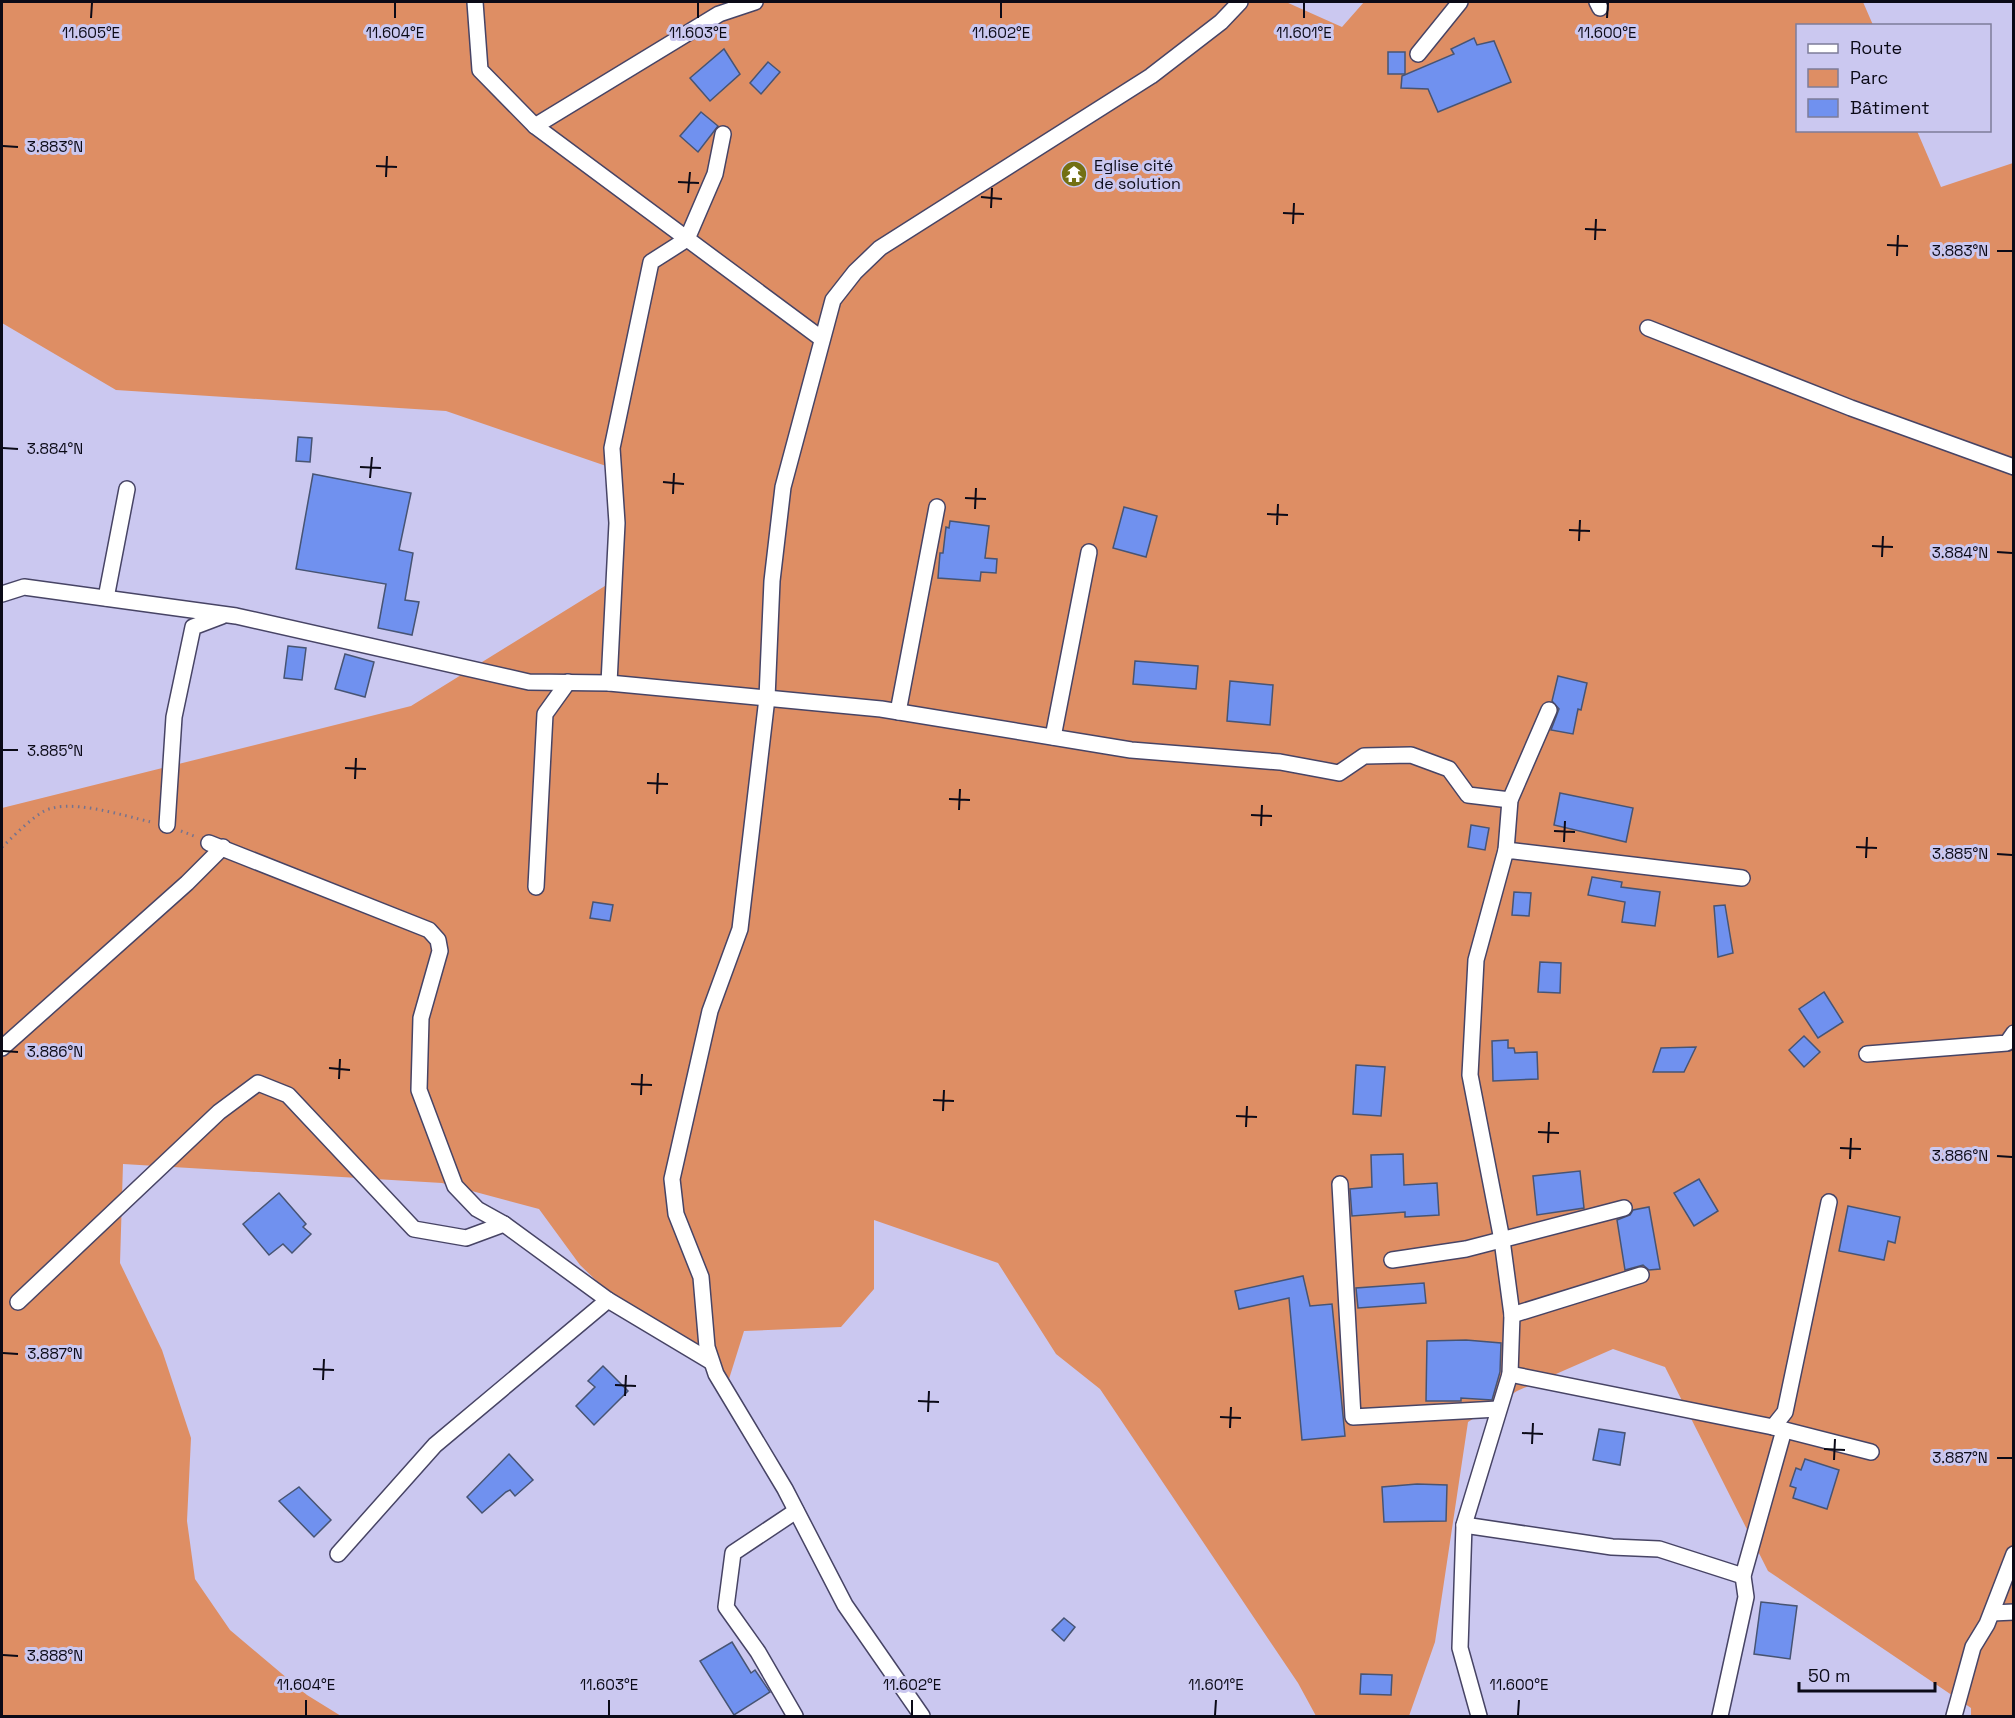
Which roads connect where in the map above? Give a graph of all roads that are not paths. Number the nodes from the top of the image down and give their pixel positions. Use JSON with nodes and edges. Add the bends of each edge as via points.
{"nodes":[{"id":1,"x":475,"y":2,"type":"edge"},
{"id":2,"x":755,"y":2,"type":"edge"},
{"id":3,"x":1240,"y":2,"type":"edge"},
{"id":4,"x":1460,"y":2,"type":"edge"},
{"id":5,"x":1418,"y":54,"type":"dead end"},
{"id":6,"x":535,"y":126,"type":"junction"},
{"id":7,"x":723,"y":134,"type":"dead end"},
{"id":8,"x":687,"y":239,"type":"junction"},
{"id":9,"x":1648,"y":328,"type":"dead end"},
{"id":10,"x":822,"y":339,"type":"junction"},
{"id":11,"x":2013,"y":467,"type":"edge"},
{"id":12,"x":127,"y":489,"type":"dead end"},
{"id":13,"x":937,"y":507,"type":"dead end"},
{"id":14,"x":1089,"y":552,"type":"dead end"},
{"id":15,"x":2,"y":594,"type":"edge"},
{"id":16,"x":106,"y":598,"type":"junction"},
{"id":17,"x":224,"y":615,"type":"junction"},
{"id":18,"x":568,"y":682,"type":"junction"},
{"id":19,"x":609,"y":683,"type":"junction"},
{"id":20,"x":767,"y":698,"type":"junction"},
{"id":21,"x":1549,"y":710,"type":"dead end"},
{"id":22,"x":898,"y":712,"type":"junction"},
{"id":23,"x":1053,"y":737,"type":"junction"},
{"id":24,"x":1510,"y":800,"type":"junction"},
{"id":25,"x":167,"y":825,"type":"road end"},
{"id":26,"x":1506,"y":850,"type":"junction"},
{"id":27,"x":1742,"y":878,"type":"dead end"},
{"id":28,"x":536,"y":887,"type":"dead end"},
{"id":29,"x":2013,"y":1033,"type":"edge"},
{"id":30,"x":2,"y":1048,"type":"edge"},
{"id":31,"x":1867,"y":1054,"type":"dead end"},
{"id":32,"x":1340,"y":1184,"type":"dead end"},
{"id":33,"x":1829,"y":1202,"type":"dead end"},
{"id":34,"x":1624,"y":1208,"type":"dead end"},
{"id":35,"x":504,"y":1224,"type":"junction"},
{"id":36,"x":1502,"y":1240,"type":"junction"},
{"id":37,"x":1392,"y":1260,"type":"dead end"},
{"id":38,"x":1641,"y":1275,"type":"dead end"},
{"id":39,"x":608,"y":1300,"type":"junction"},
{"id":40,"x":18,"y":1302,"type":"dead end"},
{"id":41,"x":1512,"y":1315,"type":"junction"},
{"id":42,"x":710,"y":1362,"type":"junction"},
{"id":43,"x":1510,"y":1374,"type":"junction"},
{"id":44,"x":1498,"y":1409,"type":"junction"},
{"id":45,"x":1779,"y":1429,"type":"junction"},
{"id":46,"x":1871,"y":1452,"type":"dead end"},
{"id":47,"x":796,"y":1510,"type":"junction"},
{"id":48,"x":1464,"y":1525,"type":"junction"},
{"id":49,"x":338,"y":1554,"type":"dead end"},
{"id":50,"x":2013,"y":1554,"type":"edge"},
{"id":51,"x":1743,"y":1576,"type":"junction"},
{"id":52,"x":2013,"y":1612,"type":"edge"},
{"id":53,"x":1992,"y":1613,"type":"junction"},
{"id":54,"x":795,"y":1716,"type":"edge"},
{"id":55,"x":922,"y":1716,"type":"edge"},
{"id":56,"x":1479,"y":1716,"type":"edge"},
{"id":57,"x":1720,"y":1716,"type":"edge"},
{"id":58,"x":1954,"y":1716,"type":"edge"}],
"edges":[{"from":1,"to":6,"type":"street","via":[[480,70]]},
{"from":2,"to":6,"type":"street","via":[[719,14]]},
{"from":3,"to":10,"type":"street","via":[[1221,22],[1151,76],[880,248],[833,300]]},
{"from":4,"to":5,"type":"street"},
{"from":6,"to":8,"type":"street"},
{"from":7,"to":8,"type":"street","via":[[715,174]]},
{"from":8,"to":10,"type":"street"},
{"from":8,"to":19,"type":"street","via":[[651,262],[612,448],[617,523]]},
{"from":9,"to":11,"type":"street"},
{"from":10,"to":20,"type":"street","via":[[783,487],[772,581]]},
{"from":12,"to":16,"type":"street"},
{"from":13,"to":22,"type":"street"},
{"from":14,"to":23,"type":"street"},
{"from":15,"to":16,"type":"street","via":[[24,587]]},
{"from":16,"to":17,"type":"street"},
{"from":17,"to":18,"type":"street","via":[[530,682]]},
{"from":17,"to":25,"type":"street","via":[[193,627],[174,717]]},
{"from":18,"to":19,"type":"street"},
{"from":18,"to":28,"type":"street","via":[[545,714]]},
{"from":19,"to":20,"type":"street"},
{"from":20,"to":22,"type":"street"},
{"from":20,"to":42,"type":"street","via":[[740,929],[710,1011],[672,1179],[676,1214],[701,1276]]},
{"from":21,"to":24,"type":"street"},
{"from":22,"to":23,"type":"street"},
{"from":23,"to":24,"type":"street","via":[[1131,750],[1280,762],[1339,773],[1364,756],[1411,755],[1449,769],[1468,795]]},
{"from":24,"to":26,"type":"street"},
{"from":26,"to":27,"type":"street"},
{"from":26,"to":36,"type":"street","via":[[1476,960],[1470,1076]]},
{"from":29,"to":31,"type":"street","via":[[2007,1043]]},
{"from":30,"to":35,"type":"street","via":[[187,883],[216,845],[429,930],[438,940],[440,951],[421,1018],[419,1090],[455,1186],[477,1209]]},
{"from":32,"to":44,"type":"street","via":[[1353,1417]]},
{"from":33,"to":45,"type":"street"},
{"from":34,"to":36,"type":"street"},
{"from":35,"to":39,"type":"street"},
{"from":35,"to":40,"type":"street","via":[[466,1238],[414,1229],[288,1095],[258,1083],[219,1112]]},
{"from":36,"to":37,"type":"street"},
{"from":36,"to":41,"type":"street"},
{"from":38,"to":41,"type":"street"},
{"from":39,"to":42,"type":"street"},
{"from":39,"to":49,"type":"street","via":[[435,1445]]},
{"from":41,"to":43,"type":"street"},
{"from":42,"to":47,"type":"street"},
{"from":43,"to":44,"type":"street"},
{"from":43,"to":45,"type":"street"},
{"from":44,"to":48,"type":"street"},
{"from":45,"to":46,"type":"street"},
{"from":45,"to":51,"type":"street"},
{"from":47,"to":54,"type":"street","via":[[733,1553],[726,1607]]},
{"from":47,"to":55,"type":"street","via":[[845,1605]]},
{"from":48,"to":51,"type":"street","via":[[1612,1547],[1659,1549]]},
{"from":48,"to":56,"type":"street","via":[[1460,1648]]},
{"from":50,"to":53,"type":"street"},
{"from":51,"to":57,"type":"street","via":[[1746,1597]]},
{"from":52,"to":53,"type":"street"},
{"from":53,"to":58,"type":"street","via":[[1973,1647]]}]}
